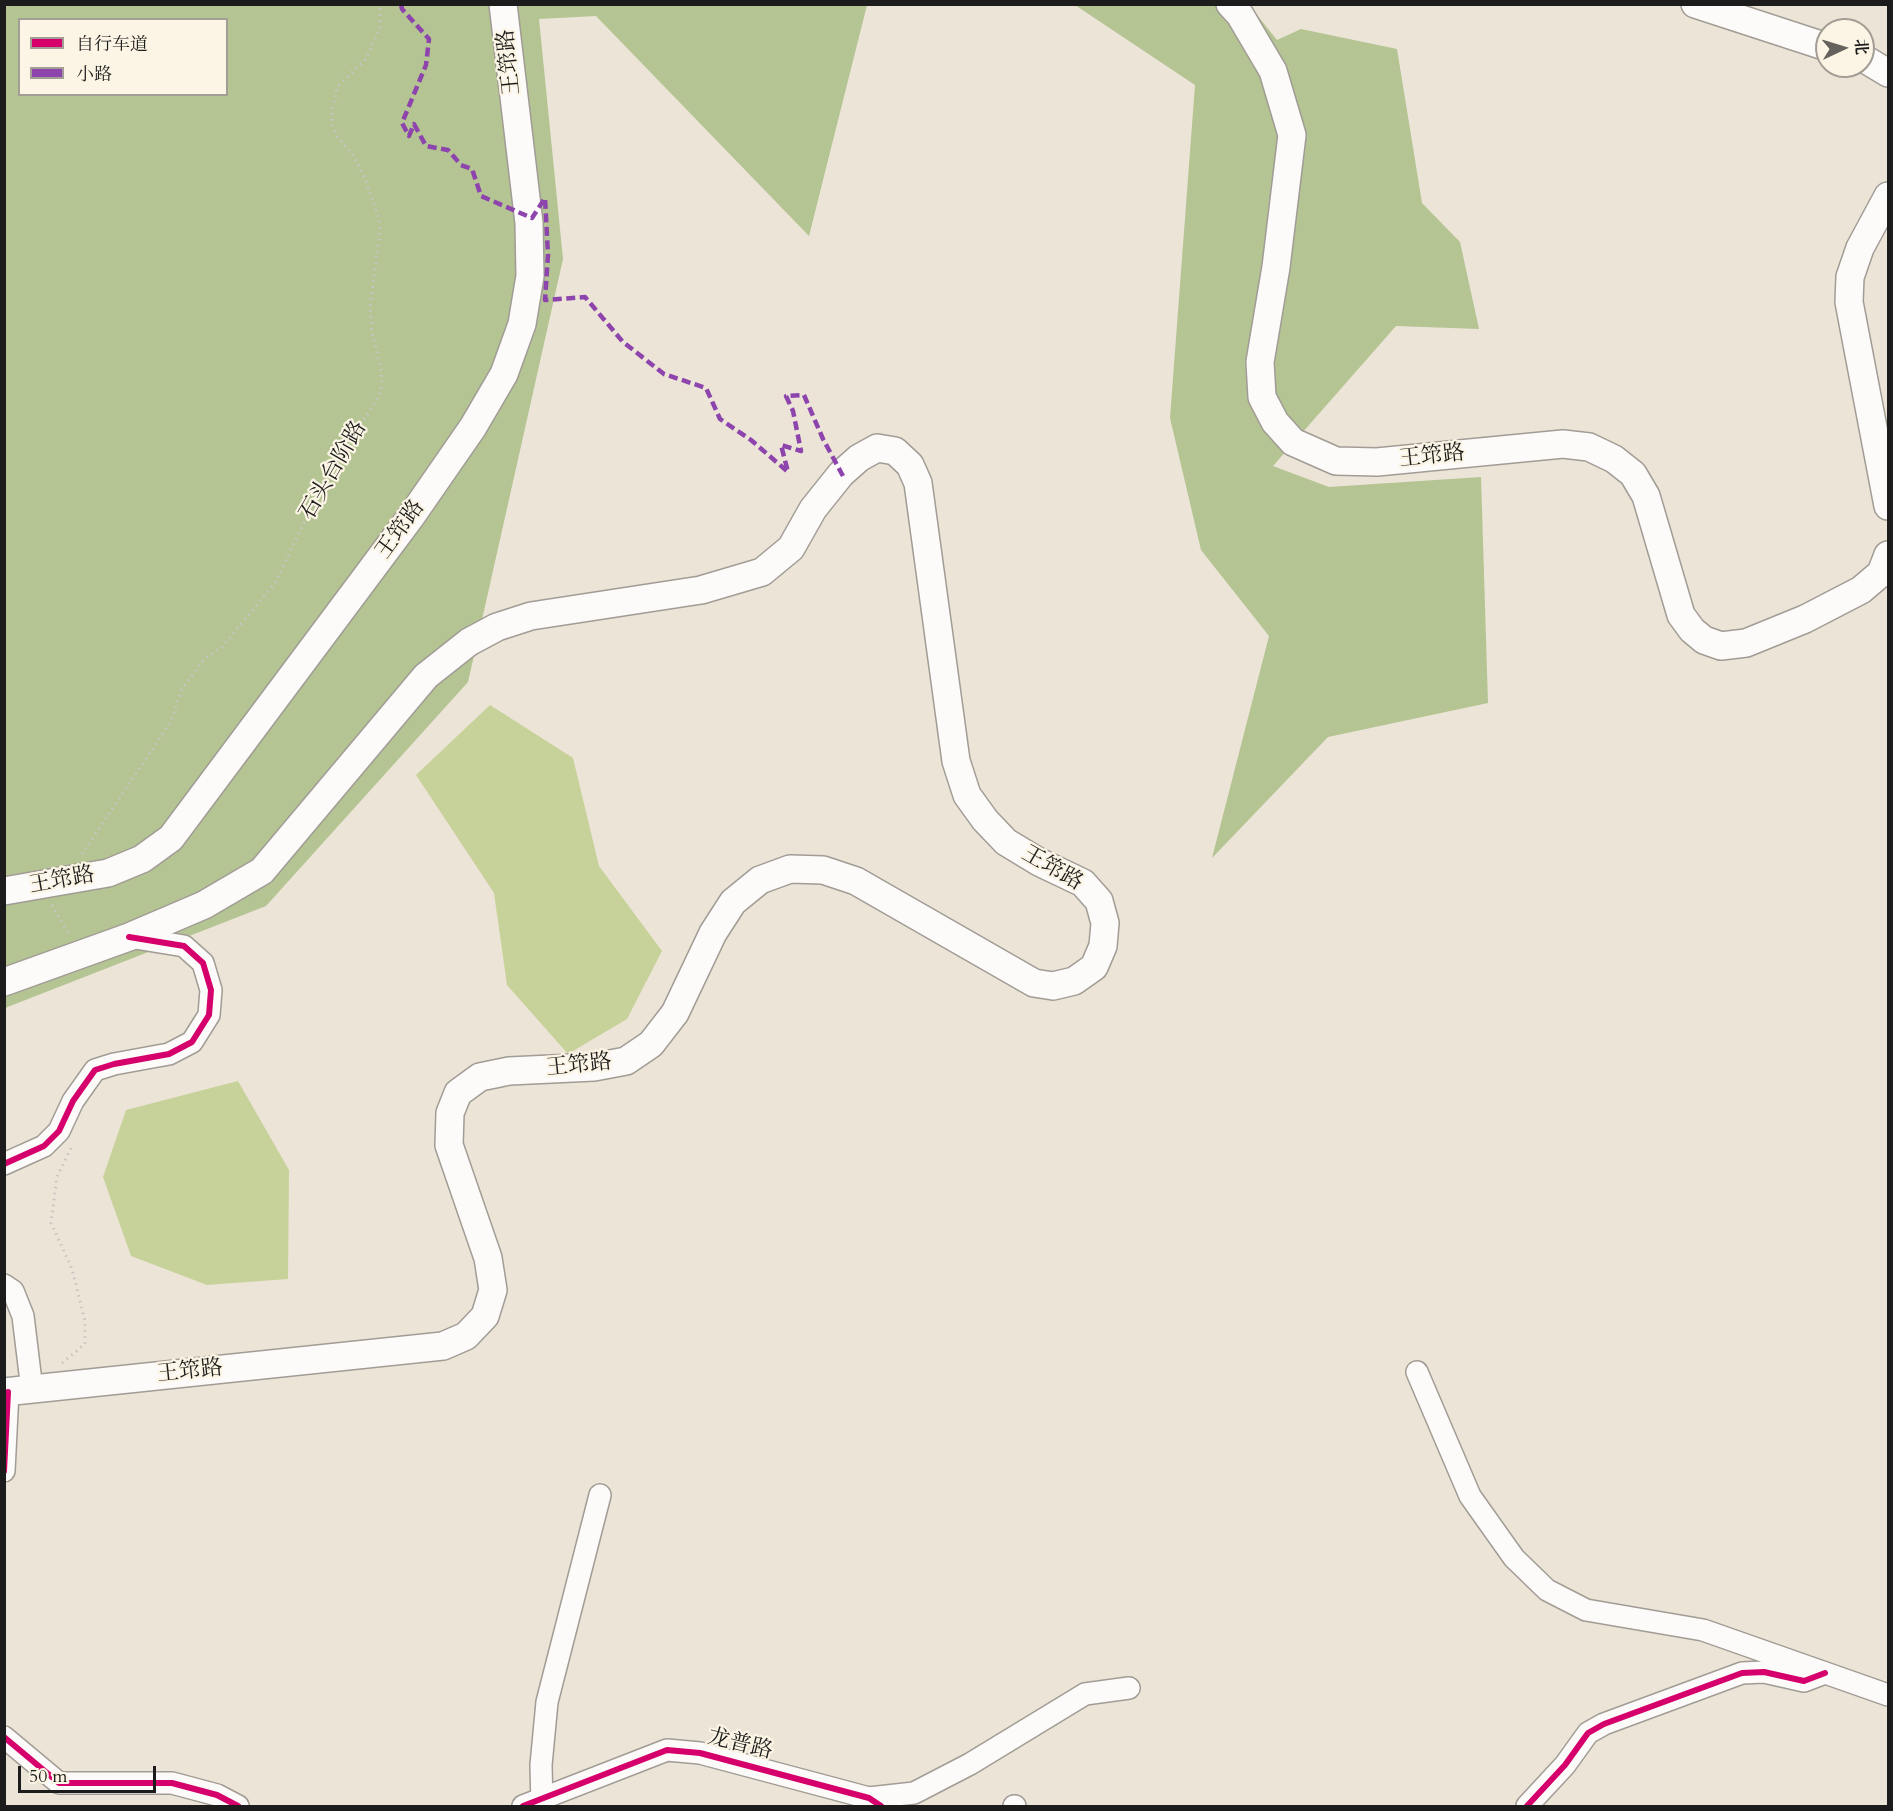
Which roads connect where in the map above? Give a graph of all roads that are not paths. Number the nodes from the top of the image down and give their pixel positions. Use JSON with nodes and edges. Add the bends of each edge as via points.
{"nodes":[{"id":1,"x":503,"y":4,"type":"edge"},
{"id":2,"x":1230,"y":4,"type":"edge"},
{"id":3,"x":1695,"y":4,"type":"edge"},
{"id":4,"x":1815,"y":43,"type":"edge"},
{"id":5,"x":1875,"y":66,"type":"edge"},
{"id":6,"x":1888,"y":74,"type":"edge"},
{"id":7,"x":1888,"y":196,"type":"edge"},
{"id":8,"x":1888,"y":506,"type":"edge"},
{"id":9,"x":1888,"y":555,"type":"edge"},
{"id":10,"x":4,"y":891,"type":"edge"},
{"id":11,"x":129,"y":937,"type":"junction"},
{"id":12,"x":4,"y":982,"type":"edge"},
{"id":13,"x":4,"y":1164,"type":"edge"},
{"id":14,"x":4,"y":1285,"type":"edge"},
{"id":15,"x":1417,"y":1372,"type":"dead end"},
{"id":16,"x":19,"y":1388,"type":"edge"},
{"id":17,"x":4,"y":1471,"type":"edge"},
{"id":18,"x":600,"y":1495,"type":"dead end"},
{"id":19,"x":1825,"y":1672,"type":"junction"},
{"id":20,"x":1129,"y":1688,"type":"dead end"},
{"id":21,"x":1888,"y":1695,"type":"edge"},
{"id":22,"x":4,"y":1737,"type":"edge"},
{"id":23,"x":875,"y":1802,"type":"edge"},
{"id":24,"x":535,"y":1804,"type":"edge"},
{"id":25,"x":238,"y":1806,"type":"edge"},
{"id":26,"x":1527,"y":1806,"type":"edge"}],
"edges":[{"from":1,"to":10,"type":"main road","name":"王筇路","via":[[529,223],[530,276],[522,324],[504,374],[474,427],[410,518],[171,838],[142,859],[108,873]]},
{"from":2,"to":9,"type":"main road","name":"王筇路","via":[[1273,72],[1292,135],[1260,362],[1262,397],[1275,422],[1293,442],[1347,462],[1563,444],[1589,447],[1633,474],[1646,496],[1681,615],[1704,640],[1721,646],[1746,643],[1861,590],[1881,573]]},
{"from":3,"to":4,"type":"main road"},
{"from":5,"to":6,"type":"main road"},
{"from":7,"to":8,"type":"main road","via":[[1860,248],[1850,277],[1849,302]]},
{"from":11,"to":12,"type":"main road","name":"王筇路"},
{"from":11,"to":13,"type":"street","via":[[184,946],[203,963],[211,990],[209,1015],[192,1042],[169,1054],[95,1070],[73,1101],[59,1131],[44,1146]]},
{"from":11,"to":16,"type":"main road","name":"王筇路","via":[[204,905],[262,871],[426,676],[469,642],[497,627],[531,616],[701,590],[762,572],[791,548],[813,509],[841,474],[877,448],[895,451],[910,465],[918,483],[956,760],[967,795],[1006,842],[1083,883],[1099,901],[1105,923],[1103,946],[1094,967],[1074,981],[1053,986],[1034,983],[856,881],[823,870],[790,869],[760,880],[733,902],[712,933],[675,1013],[651,1044],[626,1060],[594,1067],[509,1071],[480,1077],[458,1093],[450,1113],[449,1145],[488,1258],[493,1290],[485,1316],[466,1336],[443,1346]]},
{"from":14,"to":16,"type":"street","via":[[13,1291],[23,1316]]},
{"from":15,"to":19,"type":"street","via":[[1470,1496],[1514,1558],[1547,1590],[1586,1610],[1703,1630]]},
{"from":16,"to":17,"type":"street"},
{"from":18,"to":24,"type":"street","via":[[547,1702]]},
{"from":19,"to":21,"type":"street"},
{"from":19,"to":26,"type":"street","via":[[1804,1681],[1764,1672],[1742,1673],[1604,1724],[1588,1733]]},
{"from":20,"to":23,"type":"street","via":[[1085,1694],[914,1793]]},
{"from":22,"to":25,"type":"street","via":[[59,1783],[172,1784],[217,1795]]},
{"from":23,"to":24,"type":"street","name":"龙普路","via":[[700,1753],[667,1750]]}]}
